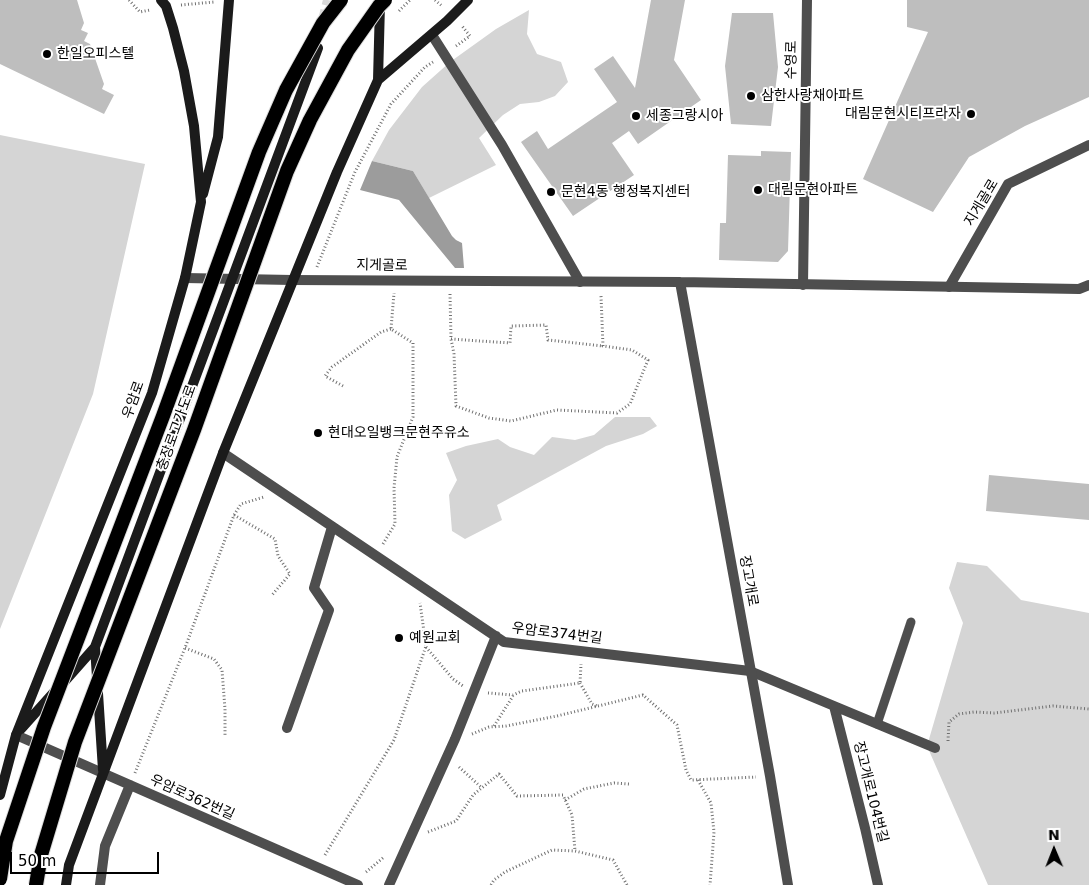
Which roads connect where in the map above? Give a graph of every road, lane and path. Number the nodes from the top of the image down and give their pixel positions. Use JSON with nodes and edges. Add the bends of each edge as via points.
{"nodes":[{"id":1,"x":161,"y":0,"type":"edge"},
{"id":2,"x":229,"y":0,"type":"edge"},
{"id":3,"x":342,"y":0,"type":"edge"},
{"id":4,"x":380,"y":0,"type":"edge"},
{"id":5,"x":386,"y":0,"type":"edge"},
{"id":6,"x":435,"y":0,"type":"edge"},
{"id":7,"x":468,"y":0,"type":"edge"},
{"id":8,"x":807,"y":0,"type":"edge"},
{"id":9,"x":454,"y":16,"type":"junction"},
{"id":10,"x":432,"y":35,"type":"junction"},
{"id":11,"x":318,"y":48,"type":"dead end"},
{"id":12,"x":445,"y":54,"type":"junction"},
{"id":13,"x":378,"y":80,"type":"junction"},
{"id":14,"x":1089,"y":145,"type":"edge"},
{"id":15,"x":201,"y":202,"type":"junction"},
{"id":16,"x":185,"y":278,"type":"junction"},
{"id":17,"x":232,"y":278,"type":"junction"},
{"id":18,"x":292,"y":280,"type":"junction"},
{"id":19,"x":312,"y":280,"type":"junction"},
{"id":20,"x":395,"y":280,"type":"junction"},
{"id":21,"x":450,"y":281,"type":"junction"},
{"id":22,"x":580,"y":282,"type":"junction"},
{"id":23,"x":680,"y":282,"type":"junction"},
{"id":24,"x":601,"y":283,"type":"junction"},
{"id":25,"x":804,"y":285,"type":"junction"},
{"id":26,"x":1089,"y":285,"type":"edge"},
{"id":27,"x":949,"y":287,"type":"junction"},
{"id":28,"x":391,"y":329,"type":"junction"},
{"id":29,"x":451,"y":339,"type":"junction"},
{"id":30,"x":603,"y":346,"type":"junction"},
{"id":31,"x":343,"y":386,"type":"dead end"},
{"id":32,"x":223,"y":453,"type":"junction"},
{"id":33,"x":241,"y":504,"type":"dead end"},
{"id":34,"x":234,"y":516,"type":"dead end"},
{"id":35,"x":332,"y":527,"type":"junction"},
{"id":36,"x":376,"y":556,"type":"junction"},
{"id":37,"x":421,"y":585,"type":"junction"},
{"id":38,"x":272,"y":595,"type":"dead end"},
{"id":39,"x":910,"y":622,"type":"dead end"},
{"id":40,"x":496,"y":636,"type":"junction"},
{"id":41,"x":426,"y":646,"type":"junction"},
{"id":42,"x":95,"y":647,"type":"junction"},
{"id":43,"x":185,"y":648,"type":"junction"},
{"id":44,"x":583,"y":651,"type":"junction"},
{"id":45,"x":750,"y":671,"type":"junction"},
{"id":46,"x":580,"y":683,"type":"junction"},
{"id":47,"x":475,"y":690,"type":"junction"},
{"id":48,"x":513,"y":696,"type":"junction"},
{"id":49,"x":598,"y":706,"type":"junction"},
{"id":50,"x":834,"y":706,"type":"junction"},
{"id":51,"x":1089,"y":709,"type":"edge"},
{"id":52,"x":877,"y":724,"type":"junction"},
{"id":53,"x":494,"y":726,"type":"junction"},
{"id":54,"x":287,"y":728,"type":"dead end"},
{"id":55,"x":16,"y":735,"type":"junction"},
{"id":56,"x":225,"y":735,"type":"dead end"},
{"id":57,"x":455,"y":739,"type":"junction"},
{"id":58,"x":935,"y":748,"type":"joint"},
{"id":59,"x":103,"y":774,"type":"junction"},
{"id":60,"x":770,"y":776,"type":"junction"},
{"id":61,"x":698,"y":780,"type":"junction"},
{"id":62,"x":629,"y":784,"type":"dead end"},
{"id":63,"x":130,"y":785,"type":"junction"},
{"id":64,"x":482,"y":788,"type":"junction"},
{"id":65,"x":0,"y":795,"type":"edge"},
{"id":66,"x":565,"y":800,"type":"junction"},
{"id":67,"x":409,"y":840,"type":"junction"},
{"id":68,"x":575,"y":851,"type":"junction"},
{"id":69,"x":318,"y":868,"type":"junction"},
{"id":70,"x":0,"y":879,"type":"edge"},
{"id":71,"x":357,"y":884,"type":"edge"},
{"id":72,"x":36,"y":885,"type":"edge"},
{"id":73,"x":66,"y":885,"type":"edge"},
{"id":74,"x":100,"y":885,"type":"edge"},
{"id":75,"x":389,"y":885,"type":"edge"},
{"id":76,"x":491,"y":885,"type":"edge"},
{"id":77,"x":627,"y":885,"type":"edge"},
{"id":78,"x":710,"y":885,"type":"edge"},
{"id":79,"x":788,"y":885,"type":"edge"},
{"id":80,"x":878,"y":885,"type":"edge"}],
"edges":[{"from":1,"to":15,"type":"main road","name":"우암로","via":[[174,28],[184,71],[194,126]]},
{"from":2,"to":15,"type":"main road","via":[[218,136]]},
{"from":3,"to":70,"type":"highway","name":"충장로고가도로","bridge":true,"via":[[323,23],[286,90],[259,152],[163,416],[44,727],[6,841]]},
{"from":4,"to":13,"type":"main road"},
{"from":5,"to":72,"type":"highway","name":"충장로고가도로","bridge":true,"via":[[378,6],[348,50],[287,171],[194,430],[75,742],[41,855]]},
{"from":6,"to":9,"type":"path"},
{"from":7,"to":9,"type":"main road"},
{"from":8,"to":25,"type":"street","name":"수영로"},
{"from":9,"to":10,"type":"main road"},
{"from":9,"to":12,"type":"path","via":[[470,36]]},
{"from":10,"to":12,"type":"street"},
{"from":10,"to":13,"type":"main road"},
{"from":11,"to":17,"type":"main road"},
{"from":12,"to":19,"type":"path","via":[[425,67],[391,104],[355,172]]},
{"from":12,"to":22,"type":"street","via":[[502,145]]},
{"from":13,"to":18,"type":"main road"},
{"from":14,"to":27,"type":"street","name":"지게골로","via":[[1008,184]]},
{"from":15,"to":16,"type":"main road","name":"우암로"},
{"from":16,"to":17,"type":"street","name":"지게골로"},
{"from":16,"to":55,"type":"main road","name":"우암로","via":[[152,393]]},
{"from":17,"to":18,"type":"street","name":"지게골로"},
{"from":17,"to":42,"type":"main road"},
{"from":18,"to":19,"type":"street","name":"지게골로"},
{"from":18,"to":32,"type":"main road"},
{"from":19,"to":20,"type":"street","name":"지게골로"},
{"from":20,"to":21,"type":"street","name":"지게골로"},
{"from":20,"to":28,"type":"path"},
{"from":21,"to":22,"type":"street","name":"지게골로"},
{"from":21,"to":29,"type":"path"},
{"from":22,"to":24,"type":"street","name":"지게골로"},
{"from":23,"to":24,"type":"street","name":"지게골로"},
{"from":23,"to":25,"type":"street","name":"지게골로"},
{"from":23,"to":45,"type":"street","name":"장고개로"},
{"from":24,"to":30,"type":"path"},
{"from":25,"to":27,"type":"street","name":"지게골로"},
{"from":26,"to":27,"type":"street","name":"지게골로","via":[[1079,288]]},
{"from":28,"to":31,"type":"path","via":[[332,367],[325,376]]},
{"from":28,"to":36,"type":"path","via":[[413,343],[413,417],[397,457],[395,524]]},
{"from":29,"to":30,"type":"path","via":[[510,343],[511,326],[546,325],[548,340]]},
{"from":29,"to":30,"type":"path","via":[[456,406],[489,418],[511,421],[557,410],[617,413],[630,404],[648,360],[632,350]]},
{"from":32,"to":35,"type":"street","name":"우암로374번길"},
{"from":32,"to":59,"type":"main road"},
{"from":33,"to":43,"type":"path","via":[[234,515]]},
{"from":34,"to":38,"type":"path","via":[[275,539],[278,556],[290,574]]},
{"from":35,"to":36,"type":"street","name":"우암로374번길"},
{"from":35,"to":54,"type":"street","via":[[314,588],[329,610]]},
{"from":36,"to":37,"type":"street","name":"우암로374번길"},
{"from":37,"to":40,"type":"street","name":"우암로374번길"},
{"from":37,"to":41,"type":"path","via":[[419,599]]},
{"from":39,"to":52,"type":"lane"},
{"from":40,"to":44,"type":"street","name":"우암로374번길","via":[[504,642]]},
{"from":40,"to":47,"type":"street"},
{"from":41,"to":47,"type":"path","via":[[452,679]]},
{"from":41,"to":69,"type":"path","via":[[394,740]]},
{"from":42,"to":55,"type":"main road"},
{"from":42,"to":59,"type":"main road"},
{"from":43,"to":56,"type":"path","via":[[214,659],[222,670]]},
{"from":43,"to":63,"type":"path"},
{"from":44,"to":45,"type":"street","name":"우암로374번길"},
{"from":44,"to":46,"type":"path"},
{"from":45,"to":50,"type":"street","name":"장고개로104번길"},
{"from":45,"to":60,"type":"street","name":"장고개로"},
{"from":46,"to":48,"type":"path","via":[[522,691]]},
{"from":46,"to":49,"type":"path","via":[[592,704]]},
{"from":47,"to":48,"type":"path"},
{"from":47,"to":57,"type":"street"},
{"from":48,"to":53,"type":"path"},
{"from":49,"to":53,"type":"path"},
{"from":49,"to":61,"type":"path","via":[[643,694],[677,724],[686,770],[691,780]]},
{"from":50,"to":52,"type":"street","name":"장고개로104번길"},
{"from":50,"to":80,"type":"street","name":"장고개로104번길"},
{"from":51,"to":58,"type":"path","via":[[1053,706],[959,714],[949,722],[948,746]]},
{"from":52,"to":58,"type":"street","name":"장고개로104번길"},
{"from":53,"to":57,"type":"path"},
{"from":55,"to":59,"type":"street","name":"우암로362번길"},
{"from":55,"to":65,"type":"main road","name":"우암로"},
{"from":57,"to":64,"type":"path","via":[[459,768]]},
{"from":57,"to":67,"type":"street"},
{"from":59,"to":63,"type":"street","name":"우암로362번길"},
{"from":59,"to":73,"type":"main road","via":[[69,865]]},
{"from":60,"to":61,"type":"path"},
{"from":60,"to":79,"type":"street","name":"장고개로"},
{"from":61,"to":78,"type":"path","via":[[711,803],[714,832]]},
{"from":62,"to":66,"type":"path","via":[[614,783],[584,789]]},
{"from":63,"to":69,"type":"street","name":"우암로362번길"},
{"from":63,"to":74,"type":"street","via":[[106,846]]},
{"from":64,"to":66,"type":"path","via":[[499,774],[517,796],[562,795]]},
{"from":64,"to":67,"type":"path","via":[[456,821]]},
{"from":66,"to":68,"type":"path","via":[[572,815]]},
{"from":67,"to":71,"type":"path","via":[[366,872]]},
{"from":67,"to":75,"type":"street"},
{"from":68,"to":76,"type":"path","via":[[552,850],[505,872]]},
{"from":68,"to":77,"type":"path","via":[[613,860]]},
{"from":69,"to":71,"type":"street","name":"우암로362번길"}]}
